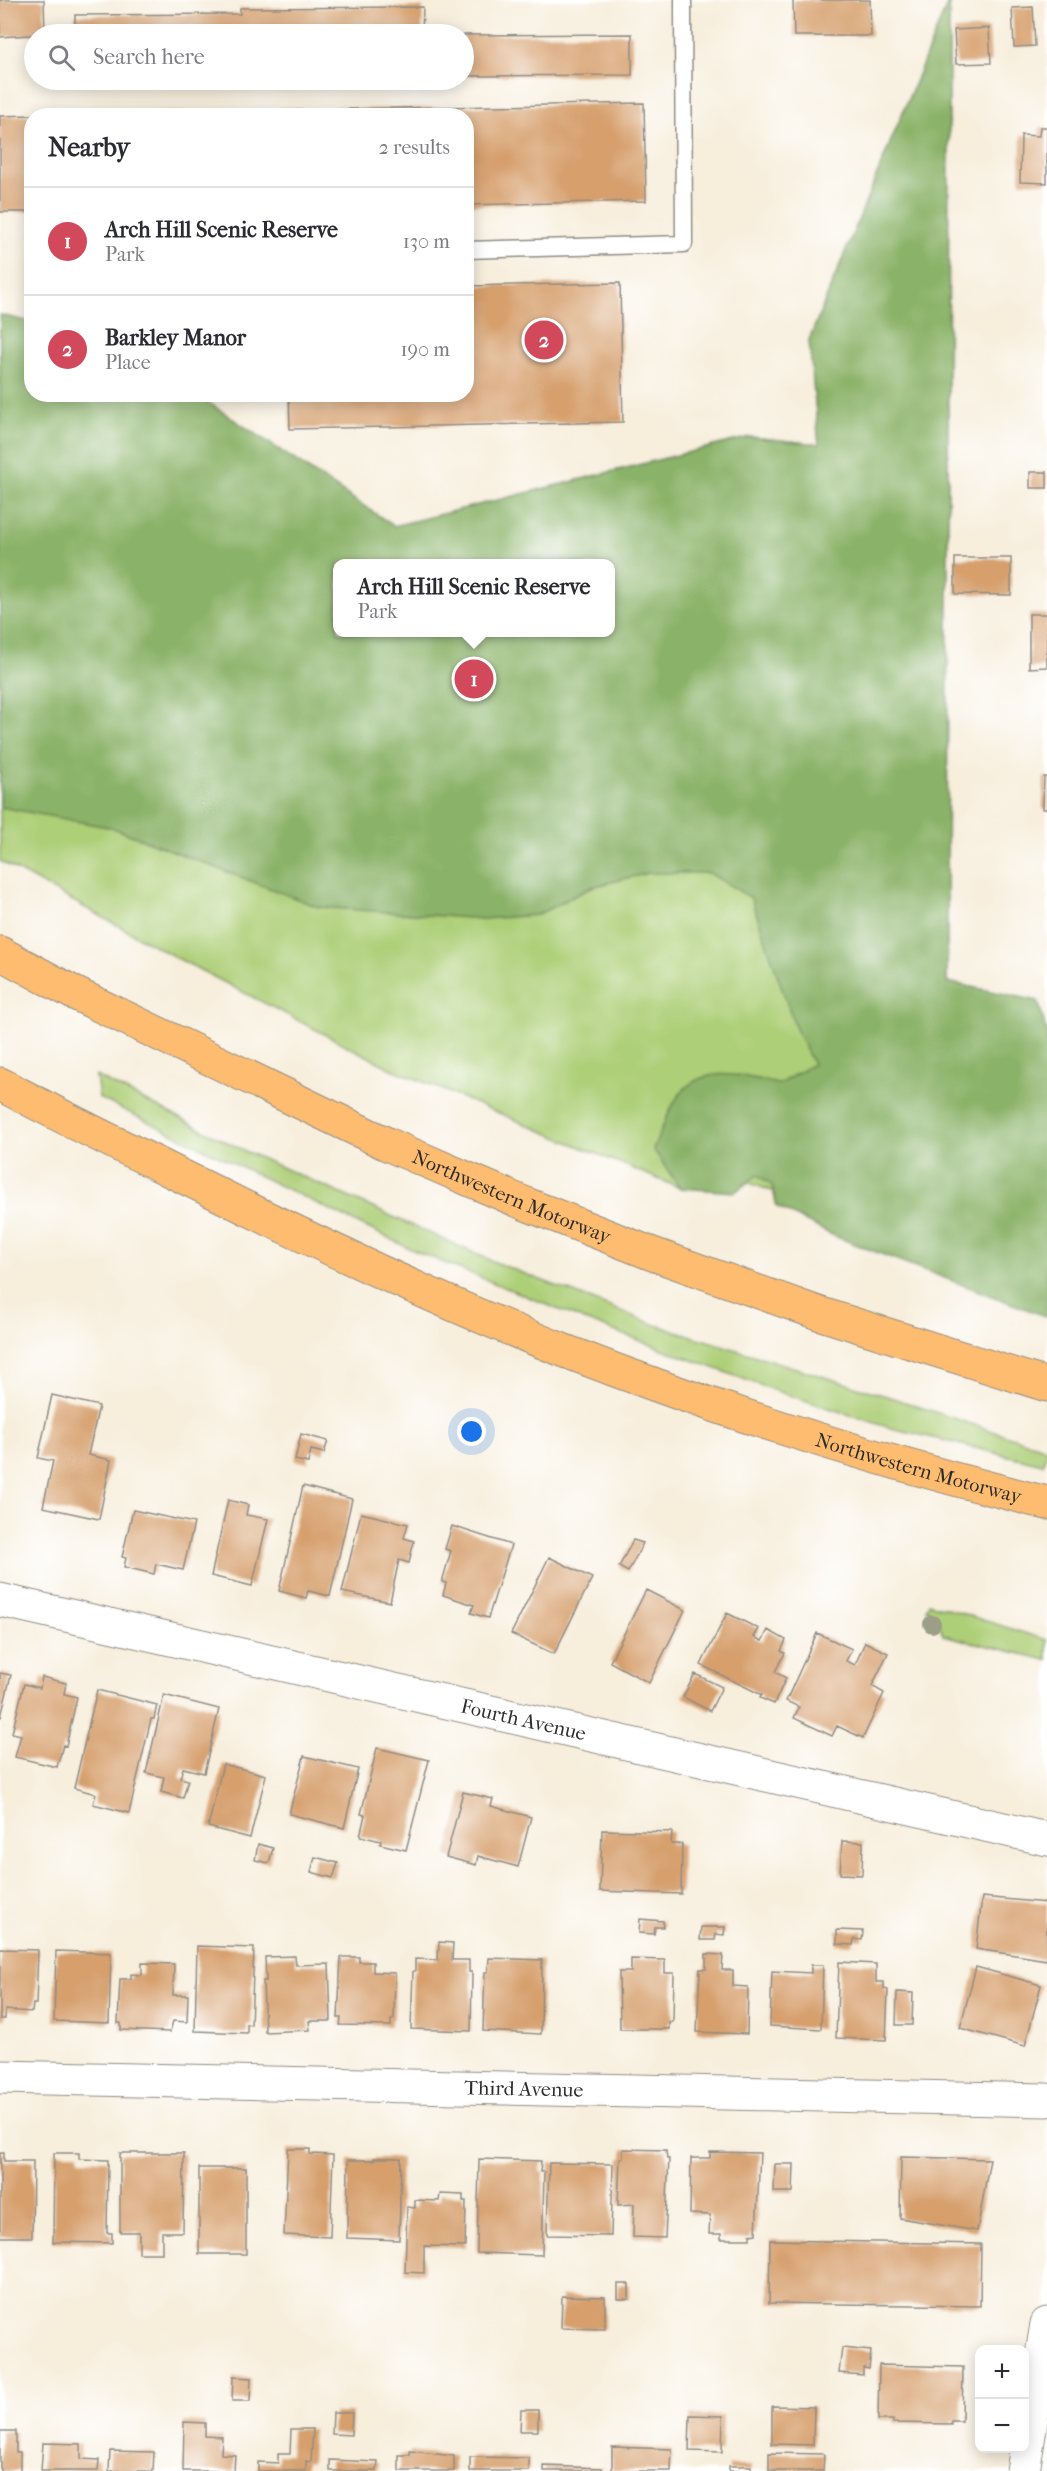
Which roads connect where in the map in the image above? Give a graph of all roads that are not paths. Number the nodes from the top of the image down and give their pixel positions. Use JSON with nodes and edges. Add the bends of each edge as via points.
{"nodes":[{"id":1,"x":683,"y":0,"type":"edge"},
{"id":2,"x":474,"y":250,"type":"edge"},
{"id":3,"x":0,"y":953,"type":"edge"},
{"id":4,"x":0,"y":1084,"type":"edge"},
{"id":5,"x":1047,"y":1385,"type":"edge"},
{"id":6,"x":1047,"y":1503,"type":"edge"},
{"id":7,"x":0,"y":1600,"type":"edge"},
{"id":8,"x":1047,"y":1839,"type":"edge"},
{"id":9,"x":0,"y":2077,"type":"edge"},
{"id":10,"x":1047,"y":2100,"type":"edge"},
{"id":11,"x":1047,"y":2324,"type":"edge"},
{"id":12,"x":1023,"y":2471,"type":"edge"}],
"edges":[{"from":1,"to":2,"type":"lane","via":[[684,244]]},
{"from":3,"to":5,"type":"highway","name":"Northwestern Motorway","via":[[74,993],[387,1144],[526,1204],[818,1312]]},
{"from":4,"to":6,"type":"highway","name":"Northwestern Motorway","via":[[367,1267],[564,1351],[860,1453]]},
{"from":7,"to":8,"type":"street","name":"Fourth Avenue"},
{"from":9,"to":10,"type":"street","name":"Third Avenue"},
{"from":11,"to":12,"type":"street"}]}
